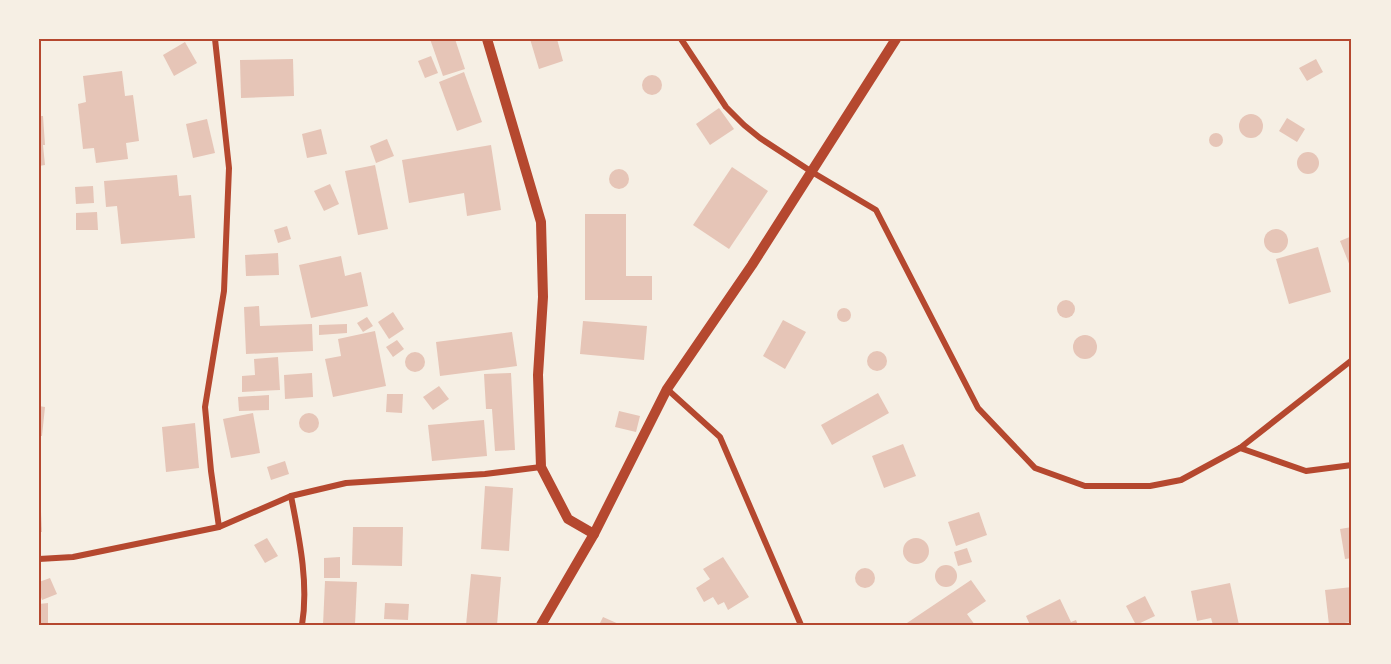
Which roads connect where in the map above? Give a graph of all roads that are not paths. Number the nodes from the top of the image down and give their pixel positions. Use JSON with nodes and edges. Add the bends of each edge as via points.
{"nodes":[{"id":1,"x":214,"y":39,"type":"edge"},
{"id":2,"x":487,"y":39,"type":"edge"},
{"id":3,"x":681,"y":39,"type":"edge"},
{"id":4,"x":896,"y":39,"type":"edge"},
{"id":5,"x":813,"y":172,"type":"junction"},
{"id":6,"x":1352,"y":360,"type":"edge"},
{"id":7,"x":668,"y":389,"type":"junction"},
{"id":8,"x":1240,"y":448,"type":"junction"},
{"id":9,"x":1352,"y":465,"type":"edge"},
{"id":10,"x":541,"y":467,"type":"junction"},
{"id":11,"x":291,"y":496,"type":"junction"},
{"id":12,"x":219,"y":527,"type":"junction"},
{"id":13,"x":594,"y":534,"type":"junction"},
{"id":14,"x":39,"y":560,"type":"edge"},
{"id":15,"x":302,"y":625,"type":"edge"},
{"id":16,"x":541,"y":625,"type":"edge"},
{"id":17,"x":801,"y":625,"type":"edge"}],
"edges":[{"from":1,"to":12,"type":"street","via":[[229,168],[224,291],[206,406]]},
{"from":2,"to":10,"type":"street","via":[[541,222]]},
{"from":3,"to":5,"type":"street","via":[[726,107],[760,138]]},
{"from":4,"to":5,"type":"street"},
{"from":5,"to":7,"type":"street"},
{"from":5,"to":8,"type":"street","via":[[876,210],[978,408],[1035,468],[1085,486],[1150,486],[1181,480]]},
{"from":6,"to":8,"type":"street"},
{"from":7,"to":13,"type":"street"},
{"from":7,"to":17,"type":"street","via":[[720,437]]},
{"from":8,"to":9,"type":"street","via":[[1306,471]]},
{"from":10,"to":11,"type":"street","via":[[346,483]]},
{"from":10,"to":13,"type":"street","via":[[568,519]]},
{"from":11,"to":12,"type":"street"},
{"from":11,"to":15,"type":"street","via":[[303,581]]},
{"from":12,"to":14,"type":"street","via":[[73,557]]},
{"from":13,"to":16,"type":"street"}]}
